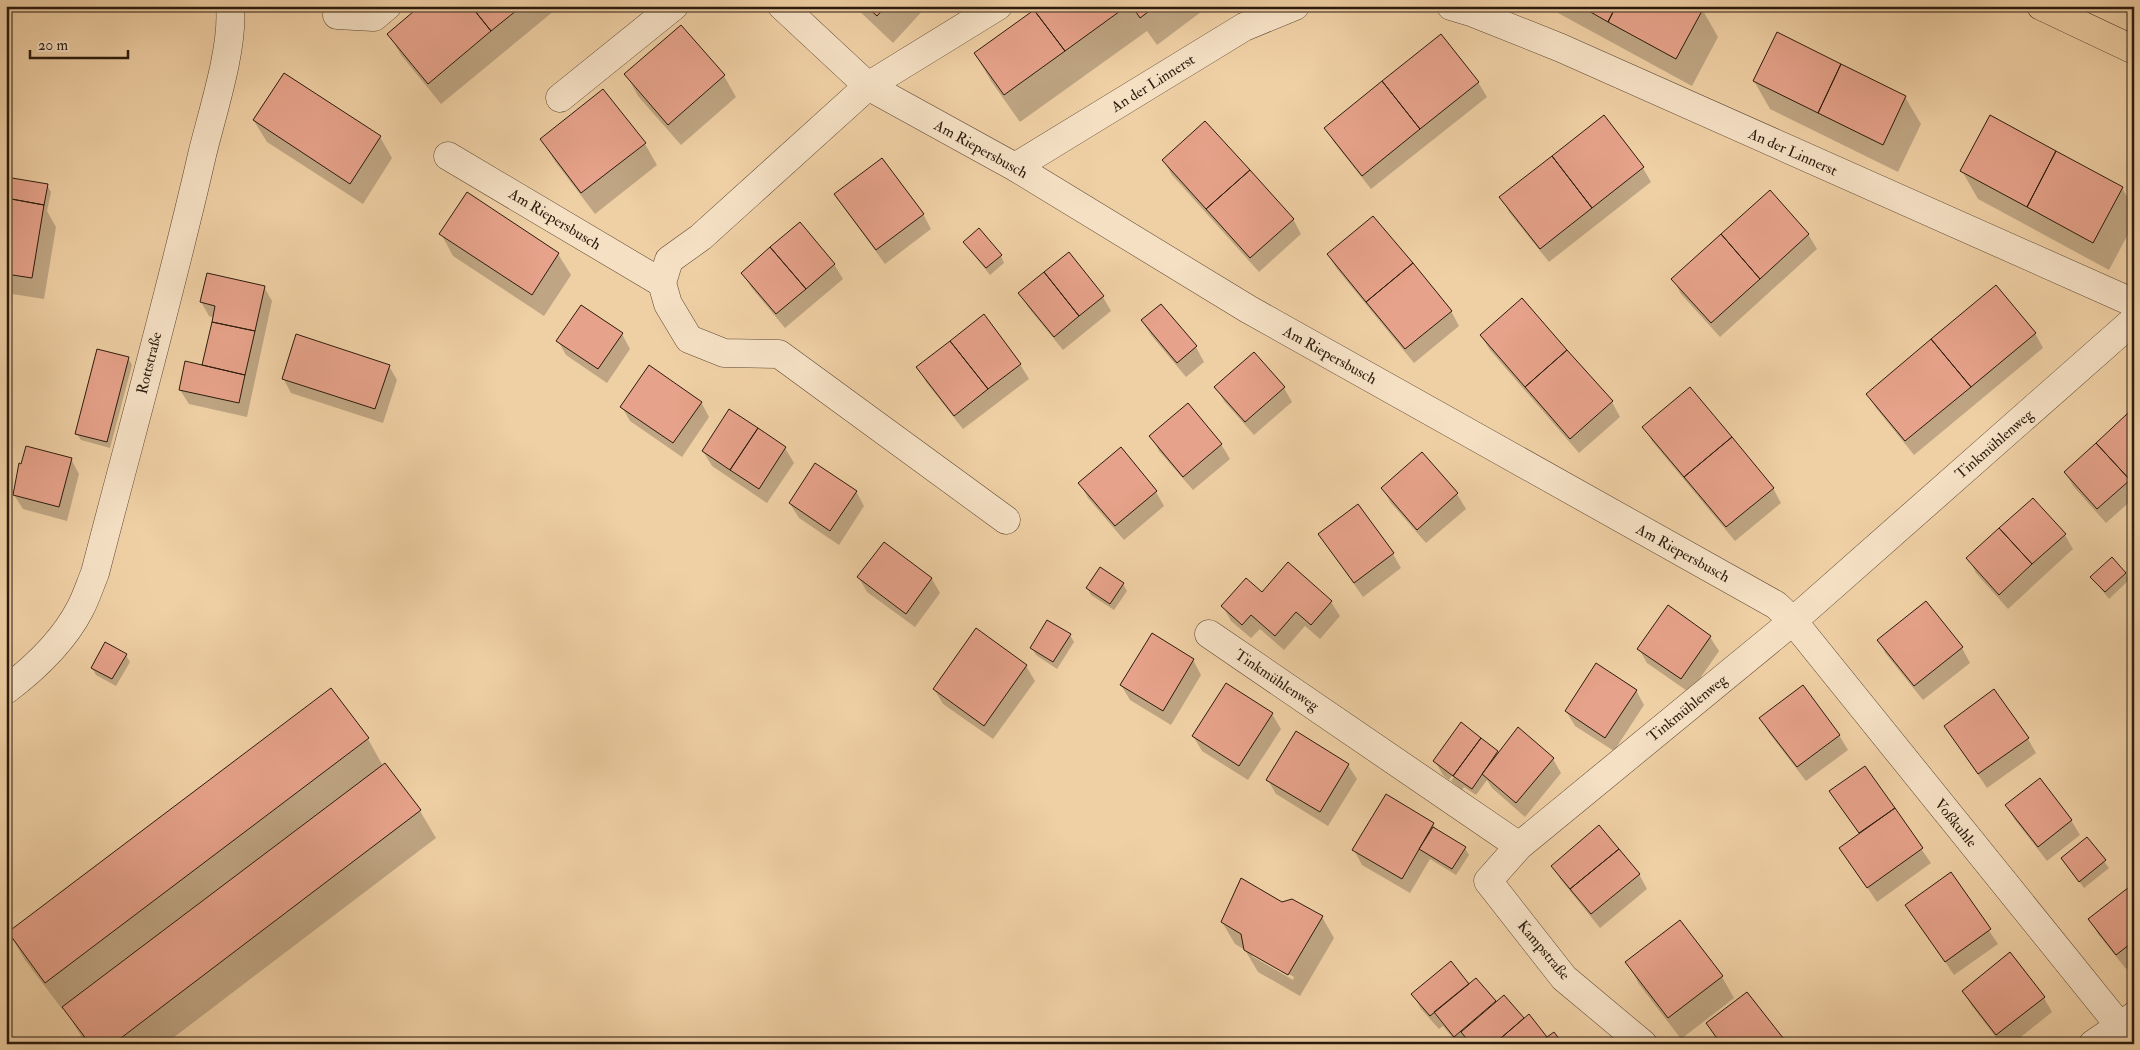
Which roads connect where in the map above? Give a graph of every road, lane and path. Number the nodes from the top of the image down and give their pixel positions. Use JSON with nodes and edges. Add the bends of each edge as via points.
{"nodes":[{"id":1,"x":230,"y":6,"type":"edge"},
{"id":2,"x":386,"y":6,"type":"edge"},
{"id":3,"x":674,"y":6,"type":"edge"},
{"id":4,"x":782,"y":6,"type":"edge"},
{"id":5,"x":998,"y":6,"type":"edge"},
{"id":6,"x":1295,"y":6,"type":"edge"},
{"id":7,"x":1450,"y":6,"type":"edge"},
{"id":8,"x":2041,"y":6,"type":"edge"},
{"id":9,"x":337,"y":14,"type":"dead end"},
{"id":10,"x":2134,"y":50,"type":"edge"},
{"id":11,"x":868,"y":86,"type":"junction"},
{"id":12,"x":560,"y":98,"type":"dead end"},
{"id":13,"x":448,"y":156,"type":"dead end"},
{"id":14,"x":1015,"y":167,"type":"junction"},
{"id":15,"x":662,"y":283,"type":"junction"},
{"id":16,"x":2134,"y":303,"type":"edge"},
{"id":17,"x":2134,"y":320,"type":"edge"},
{"id":18,"x":1006,"y":520,"type":"dead end"},
{"id":19,"x":1793,"y":621,"type":"junction"},
{"id":20,"x":1209,"y":634,"type":"dead end"},
{"id":21,"x":6,"y":690,"type":"edge"},
{"id":22,"x":1518,"y":846,"type":"junction"},
{"id":23,"x":2126,"y":1020,"type":"edge"},
{"id":24,"x":1643,"y":1044,"type":"edge"},
{"id":25,"x":2093,"y":1044,"type":"edge"}],
"edges":[{"from":1,"to":21,"type":"street","name":"Rottstraße","via":[[226,53],[195,185],[95,573],[80,609],[62,638],[27,674]]},
{"from":2,"to":9,"type":"street","via":[[374,17]]},
{"from":3,"to":12,"type":"street"},
{"from":4,"to":11,"type":"street","name":"Am Riepersbusch"},
{"from":5,"to":11,"type":"street"},
{"from":6,"to":14,"type":"street","name":"An der Linnerst","via":[[1244,27]]},
{"from":7,"to":16,"type":"street","name":"An der Linnerst","via":[[1562,48]]},
{"from":8,"to":10,"type":"main road"},
{"from":11,"to":14,"type":"street","name":"Am Riepersbusch"},
{"from":11,"to":15,"type":"street","via":[[701,237],[669,260]]},
{"from":13,"to":15,"type":"street","name":"Am Riepersbusch"},
{"from":14,"to":19,"type":"street","name":"Am Riepersbusch","via":[[1248,309],[1776,605]]},
{"from":15,"to":18,"type":"street","via":[[668,304],[689,339],[724,353],[779,354]]},
{"from":17,"to":19,"type":"street","name":"Tinkmühlenweg"},
{"from":19,"to":22,"type":"street","name":"Tinkmühlenweg"},
{"from":19,"to":23,"type":"street","name":"Voßkuhle"},
{"from":20,"to":22,"type":"street","name":"Tinkmühlenweg"},
{"from":22,"to":24,"type":"street","name":"Kampstraße","via":[[1488,881],[1564,978]]},
{"from":23,"to":25,"type":"street","name":"Voßkuhle"}]}
